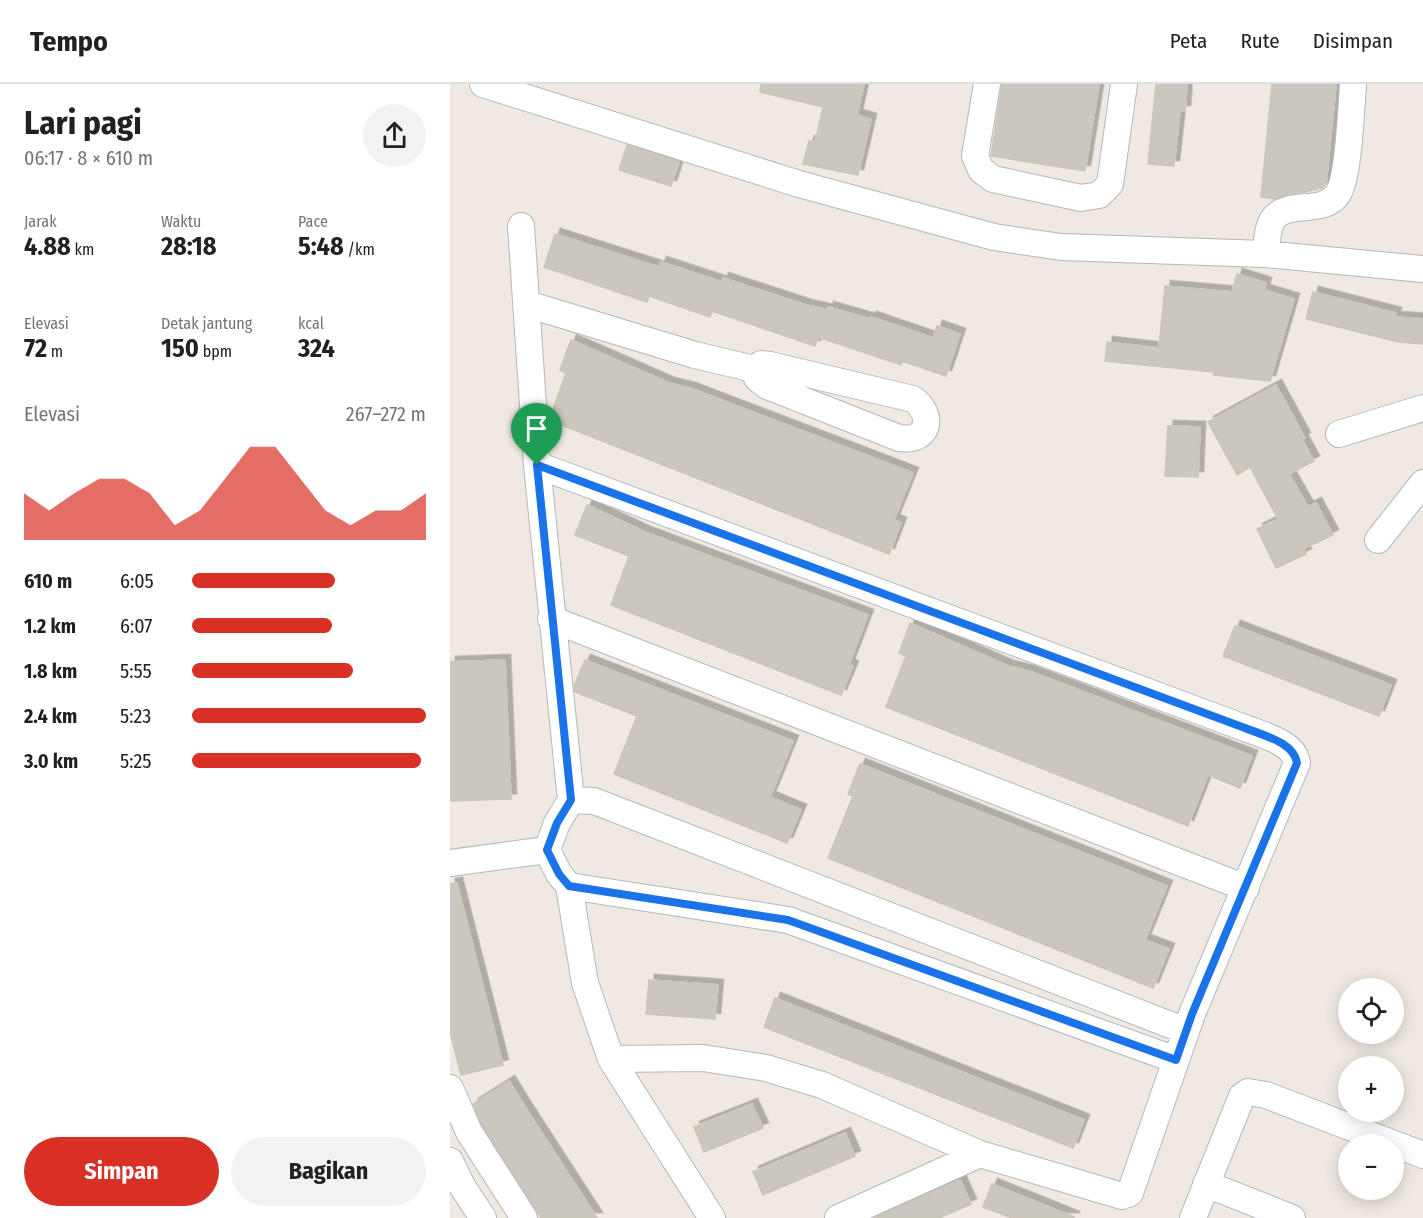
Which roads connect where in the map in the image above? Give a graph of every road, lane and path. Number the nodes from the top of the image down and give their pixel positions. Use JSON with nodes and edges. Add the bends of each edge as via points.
{"nodes":[{"id":1,"x":483,"y":84,"type":"edge"},
{"id":2,"x":987,"y":84,"type":"edge"},
{"id":3,"x":1124,"y":84,"type":"edge"},
{"id":4,"x":1353,"y":85,"type":"edge"},
{"id":5,"x":521,"y":226,"type":"dead end"},
{"id":6,"x":1265,"y":254,"type":"junction"},
{"id":7,"x":1423,"y":269,"type":"edge"},
{"id":8,"x":526,"y":304,"type":"junction"},
{"id":9,"x":754,"y":369,"type":"junction"},
{"id":10,"x":1423,"y":408,"type":"edge"},
{"id":11,"x":1339,"y":434,"type":"dead end"},
{"id":12,"x":537,"y":465,"type":"junction"},
{"id":13,"x":1423,"y":483,"type":"edge"},
{"id":14,"x":1378,"y":540,"type":"dead end"},
{"id":15,"x":551,"y":619,"type":"junction"},
{"id":16,"x":571,"y":800,"type":"junction"},
{"id":17,"x":547,"y":850,"type":"junction"},
{"id":18,"x":450,"y":864,"type":"edge"},
{"id":19,"x":805,"y":883,"type":"junction"},
{"id":20,"x":569,"y":886,"type":"junction"},
{"id":21,"x":1246,"y":888,"type":"junction"},
{"id":22,"x":788,"y":920,"type":"junction"},
{"id":23,"x":1186,"y":1031,"type":"junction"},
{"id":24,"x":611,"y":1059,"type":"junction"},
{"id":25,"x":1176,"y":1060,"type":"junction"},
{"id":26,"x":450,"y":1088,"type":"edge"},
{"id":27,"x":980,"y":1154,"type":"junction"},
{"id":28,"x":1423,"y":1155,"type":"edge"},
{"id":29,"x":450,"y":1161,"type":"edge"},
{"id":30,"x":1206,"y":1184,"type":"junction"},
{"id":31,"x":483,"y":1218,"type":"edge"},
{"id":32,"x":524,"y":1218,"type":"edge"},
{"id":33,"x":712,"y":1218,"type":"edge"},
{"id":34,"x":838,"y":1218,"type":"edge"},
{"id":35,"x":1193,"y":1218,"type":"edge"},
{"id":36,"x":1292,"y":1218,"type":"edge"}],
"edges":[{"from":1,"to":6,"type":"street","via":[[799,184],[994,237],[1061,246]]},
{"from":2,"to":3,"type":"street","via":[[975,156],[985,176],[1081,198],[1099,195],[1110,184]]},
{"from":4,"to":6,"type":"street","via":[[1339,193],[1322,205],[1280,213],[1272,219]]},
{"from":5,"to":8,"type":"street"},
{"from":6,"to":7,"type":"street"},
{"from":8,"to":9,"type":"street"},
{"from":8,"to":12,"type":"street"},
{"from":9,"to":9,"type":"street","via":[[761,364],[913,399],[924,409],[926,423],[921,435],[913,440],[899,438],[767,386],[757,378]]},
{"from":10,"to":11,"type":"street"},
{"from":12,"to":15,"type":"street"},
{"from":12,"to":21,"type":"street","via":[[1288,747],[1297,763]]},
{"from":13,"to":14,"type":"street"},
{"from":15,"to":16,"type":"street"},
{"from":15,"to":21,"type":"street"},
{"from":16,"to":17,"type":"street"},
{"from":16,"to":19,"type":"street","via":[[594,801]]},
{"from":17,"to":18,"type":"street"},
{"from":17,"to":20,"type":"street"},
{"from":19,"to":22,"type":"street"},
{"from":19,"to":23,"type":"street"},
{"from":20,"to":22,"type":"street"},
{"from":20,"to":24,"type":"street","via":[[585,983]]},
{"from":21,"to":23,"type":"street"},
{"from":22,"to":25,"type":"street"},
{"from":23,"to":25,"type":"street"},
{"from":24,"to":27,"type":"street","via":[[703,1059],[766,1068],[822,1085]]},
{"from":24,"to":33,"type":"street"},
{"from":25,"to":27,"type":"street","via":[[1126,1197]]},
{"from":26,"to":32,"type":"street","via":[[469,1132]]},
{"from":27,"to":34,"type":"street"},
{"from":28,"to":30,"type":"street","via":[[1266,1095],[1248,1092],[1242,1096]]},
{"from":29,"to":31,"type":"street"},
{"from":30,"to":35,"type":"street"},
{"from":30,"to":36,"type":"street"}]}
